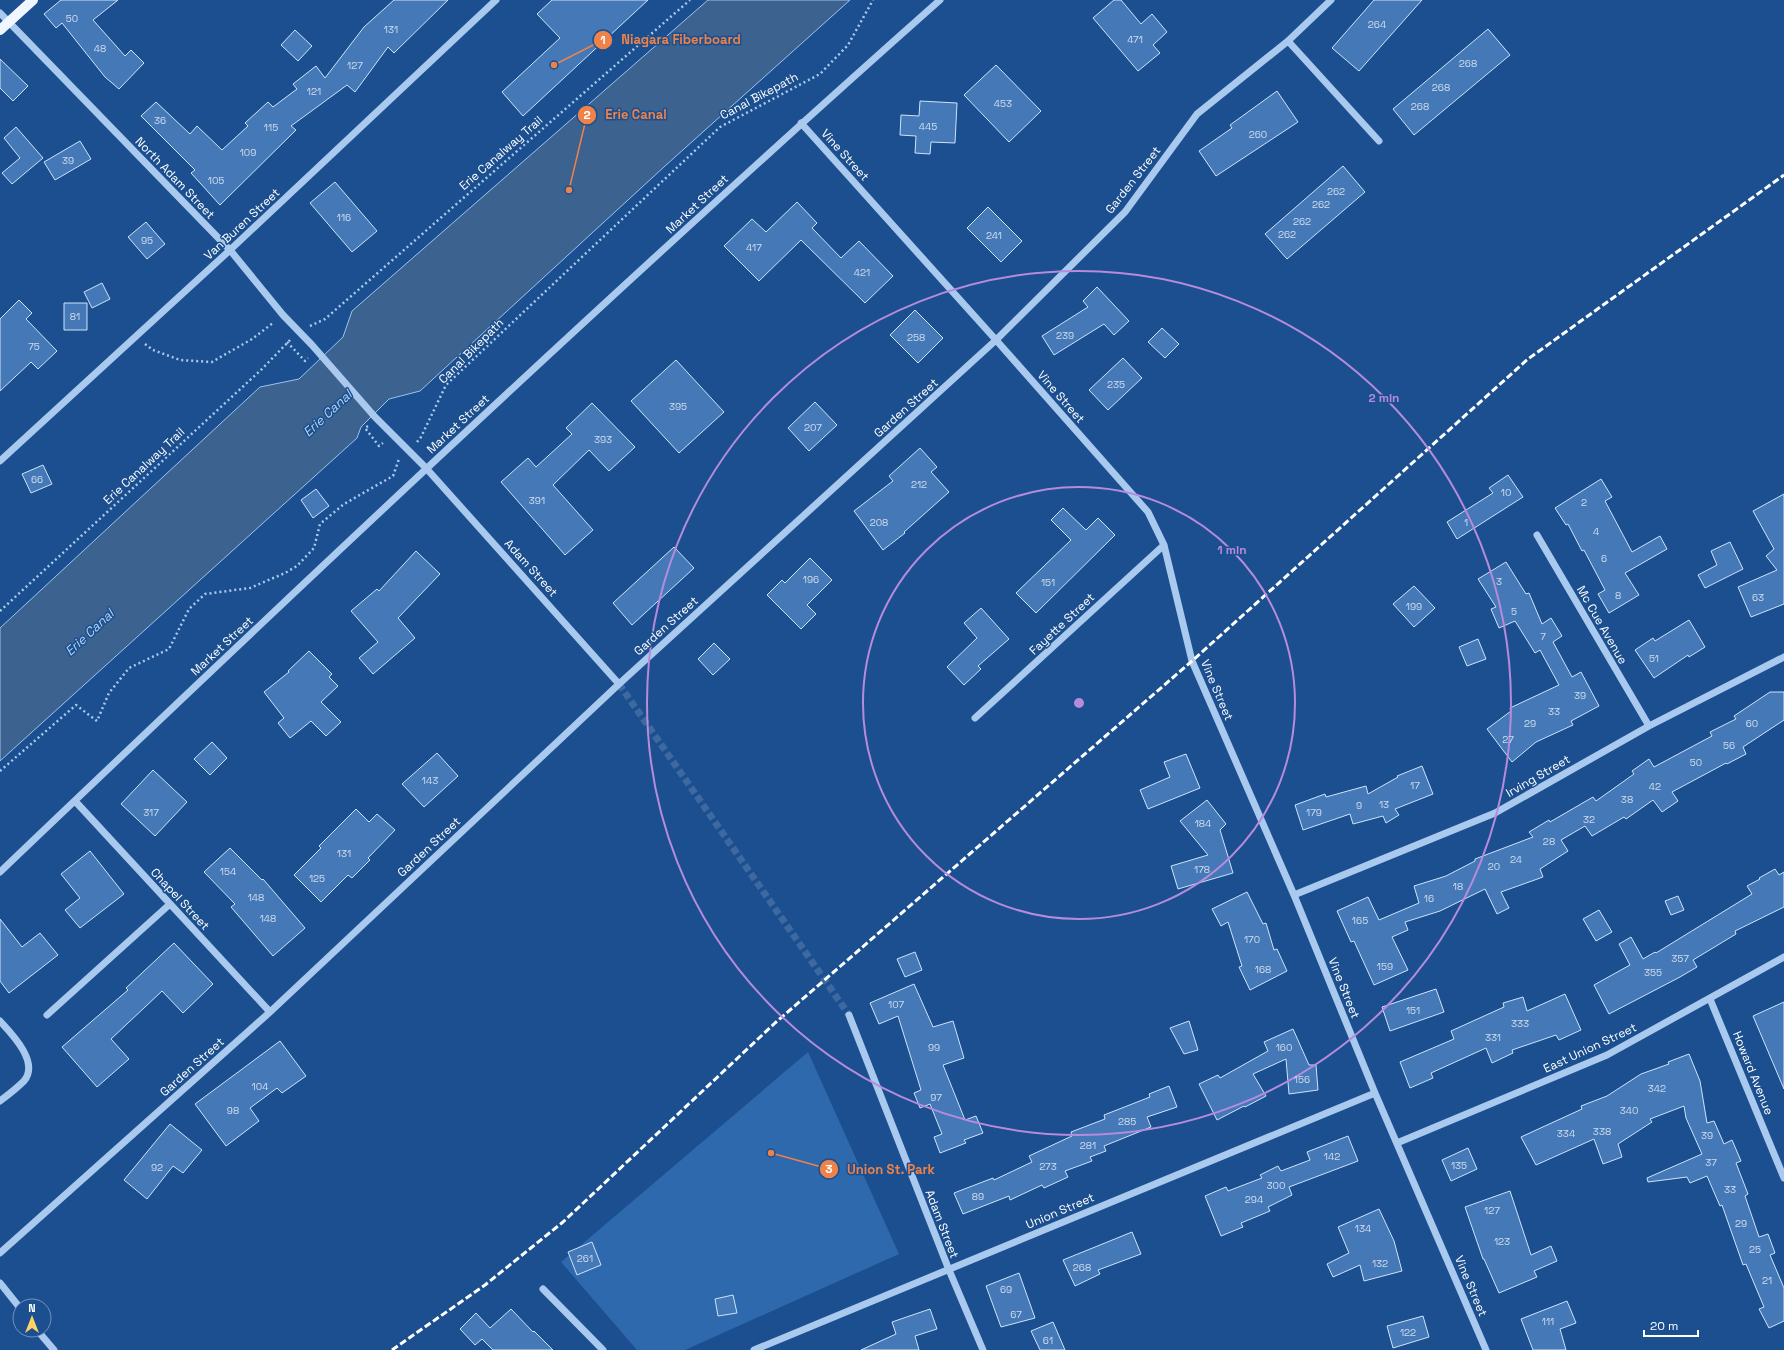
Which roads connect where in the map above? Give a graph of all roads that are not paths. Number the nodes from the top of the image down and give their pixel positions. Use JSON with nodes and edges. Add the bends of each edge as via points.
{"nodes":[{"id":1,"x":33,"y":0,"type":"edge"},
{"id":2,"x":496,"y":0,"type":"edge"},
{"id":3,"x":940,"y":0,"type":"edge"},
{"id":4,"x":1331,"y":0,"type":"edge"},
{"id":5,"x":0,"y":13,"type":"edge"},
{"id":6,"x":9,"y":23,"type":"junction"},
{"id":7,"x":0,"y":30,"type":"edge"},
{"id":8,"x":1288,"y":41,"type":"junction"},
{"id":9,"x":801,"y":123,"type":"junction"},
{"id":10,"x":1378,"y":141,"type":"dead end"},
{"id":11,"x":230,"y":250,"type":"junction"},
{"id":12,"x":996,"y":340,"type":"junction"},
{"id":13,"x":0,"y":461,"type":"edge"},
{"id":14,"x":426,"y":468,"type":"junction"},
{"id":15,"x":1536,"y":536,"type":"dead end"},
{"id":16,"x":1164,"y":545,"type":"junction"},
{"id":17,"x":1784,"y":657,"type":"edge"},
{"id":18,"x":619,"y":684,"type":"junction"},
{"id":19,"x":975,"y":718,"type":"dead end"},
{"id":20,"x":1649,"y":726,"type":"junction"},
{"id":21,"x":75,"y":801,"type":"junction"},
{"id":22,"x":0,"y":872,"type":"edge"},
{"id":23,"x":1294,"y":895,"type":"junction"},
{"id":24,"x":170,"y":904,"type":"junction"},
{"id":25,"x":1784,"y":957,"type":"edge"},
{"id":26,"x":1710,"y":999,"type":"junction"},
{"id":27,"x":270,"y":1012,"type":"junction"},
{"id":28,"x":849,"y":1014,"type":"tunnel mouth"},
{"id":29,"x":47,"y":1015,"type":"dead end"},
{"id":30,"x":0,"y":1021,"type":"edge"},
{"id":31,"x":1375,"y":1093,"type":"junction"},
{"id":32,"x":0,"y":1101,"type":"edge"},
{"id":33,"x":1397,"y":1143,"type":"junction"},
{"id":34,"x":1784,"y":1178,"type":"edge"},
{"id":35,"x":0,"y":1253,"type":"edge"},
{"id":36,"x":948,"y":1270,"type":"junction"},
{"id":37,"x":0,"y":1283,"type":"edge"},
{"id":38,"x":543,"y":1289,"type":"dead end"},
{"id":39,"x":12,"y":1298,"type":"edge"},
{"id":40,"x":44,"y":1338,"type":"edge"},
{"id":41,"x":54,"y":1350,"type":"edge"},
{"id":42,"x":603,"y":1350,"type":"edge"},
{"id":43,"x":754,"y":1350,"type":"edge"},
{"id":44,"x":983,"y":1350,"type":"edge"},
{"id":45,"x":1486,"y":1350,"type":"edge"}],
"edges":[{"from":1,"to":6,"type":"main road"},
{"from":2,"to":11,"type":"street","name":"Van Buren Street"},
{"from":3,"to":9,"type":"street","name":"Market Street"},
{"from":4,"to":8,"type":"street","name":"Garden Street"},
{"from":5,"to":6,"type":"street","name":"North Adam Street"},
{"from":6,"to":7,"type":"main road"},
{"from":6,"to":11,"type":"street","name":"North Adam Street"},
{"from":8,"to":10,"type":"street"},
{"from":8,"to":12,"type":"street","name":"Garden Street","via":[[1197,114],[1125,212]]},
{"from":9,"to":12,"type":"street","name":"Vine Street"},
{"from":9,"to":14,"type":"street","name":"Market Street"},
{"from":11,"to":13,"type":"street","name":"Van Buren Street"},
{"from":11,"to":14,"type":"street","name":"North Adam Street","via":[[283,315],[375,417]]},
{"from":12,"to":16,"type":"street","name":"Vine Street","via":[[1148,512]]},
{"from":12,"to":18,"type":"street","name":"Garden Street"},
{"from":14,"to":18,"type":"street","name":"Adam Street"},
{"from":14,"to":21,"type":"street","name":"Market Street"},
{"from":15,"to":20,"type":"street","name":"Mc Cue Avenue"},
{"from":16,"to":19,"type":"street","name":"Fayette Street"},
{"from":16,"to":23,"type":"street","name":"Vine Street","via":[[1192,661]]},
{"from":17,"to":20,"type":"street","name":"Irving Street"},
{"from":18,"to":27,"type":"street","name":"Garden Street"},
{"from":20,"to":23,"type":"street","name":"Irving Street","via":[[1496,813]]},
{"from":21,"to":22,"type":"street","name":"Market Street"},
{"from":21,"to":24,"type":"street","name":"Chapel Street"},
{"from":23,"to":31,"type":"street","name":"Vine Street"},
{"from":24,"to":27,"type":"street","name":"Chapel Street"},
{"from":24,"to":29,"type":"street"},
{"from":25,"to":26,"type":"street","name":"East Union Street"},
{"from":26,"to":33,"type":"street","name":"East Union Street","via":[[1607,1055]]},
{"from":26,"to":34,"type":"street","name":"Howard Avenue"},
{"from":27,"to":35,"type":"street","name":"Garden Street"},
{"from":28,"to":36,"type":"street","name":"Adam Street"},
{"from":30,"to":32,"type":"street","via":[[18,1041],[28,1060],[28,1071],[25,1080]]},
{"from":31,"to":33,"type":"street","name":"Vine Street"},
{"from":31,"to":36,"type":"street","name":"Union Street"},
{"from":33,"to":45,"type":"street","name":"Vine Street"},
{"from":36,"to":43,"type":"street","name":"Union Street"},
{"from":36,"to":44,"type":"street","name":"Adam Street"},
{"from":37,"to":39,"type":"street"},
{"from":38,"to":42,"type":"street"},
{"from":40,"to":41,"type":"street"}]}
